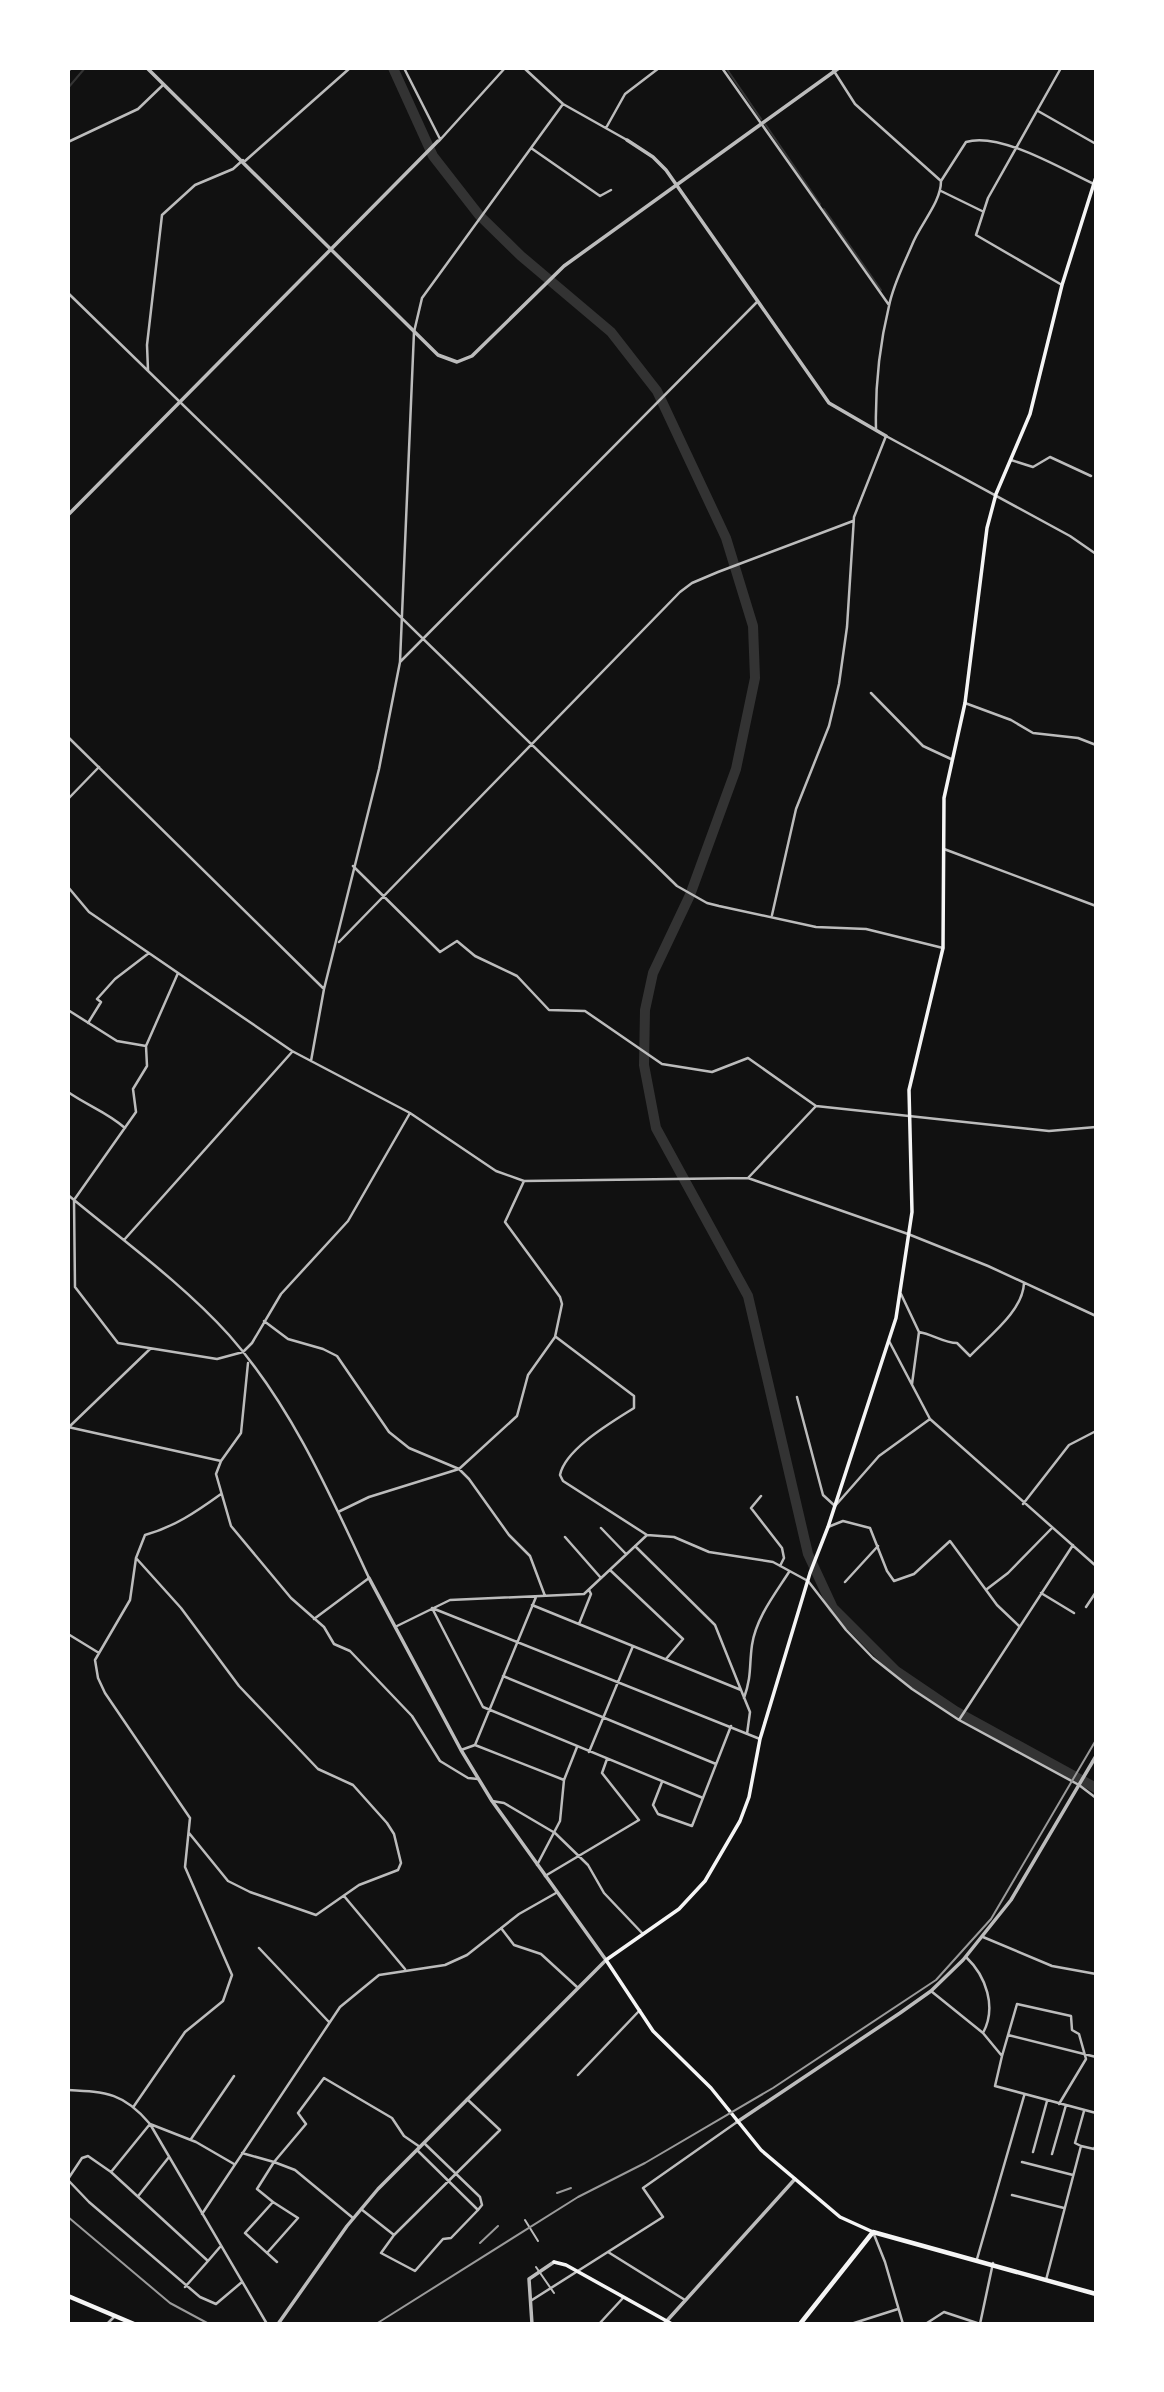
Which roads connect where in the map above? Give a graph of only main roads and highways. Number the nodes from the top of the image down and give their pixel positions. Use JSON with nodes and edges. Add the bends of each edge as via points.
{"nodes":[{"id":1,"x":1096,"y":177,"type":"edge"},
{"id":2,"x":1094,"y":185,"type":"edge"},
{"id":3,"x":873,"y":2232,"type":"junction"},
{"id":4,"x":554,"y":2262,"type":"road end"},
{"id":5,"x":1096,"y":2294,"type":"edge"},
{"id":6,"x":68,"y":2296,"type":"edge"},
{"id":7,"x":665,"y":2322,"type":"edge"},
{"id":8,"x":134,"y":2324,"type":"edge"},
{"id":9,"x":672,"y":2324,"type":"edge"},
{"id":10,"x":800,"y":2324,"type":"edge"}],
"edges":[{"from":1,"to":2,"type":"main road"},
{"from":2,"to":3,"type":"main road","via":[[1062,285],[1030,414],[987,528],[965,704],[944,798],[943,948],[909,1090],[912,1212],[901,1294],[889,1341],[810,1573],[760,1739],[749,1797],[729,1843],[687,1900],[606,1960],[653,2031],[711,2088],[761,2150],[840,2217]]},
{"from":3,"to":5,"type":"highway"},
{"from":3,"to":10,"type":"highway"},
{"from":4,"to":7,"type":"main road"},
{"from":6,"to":8,"type":"highway"},
{"from":7,"to":9,"type":"main road"}]}
